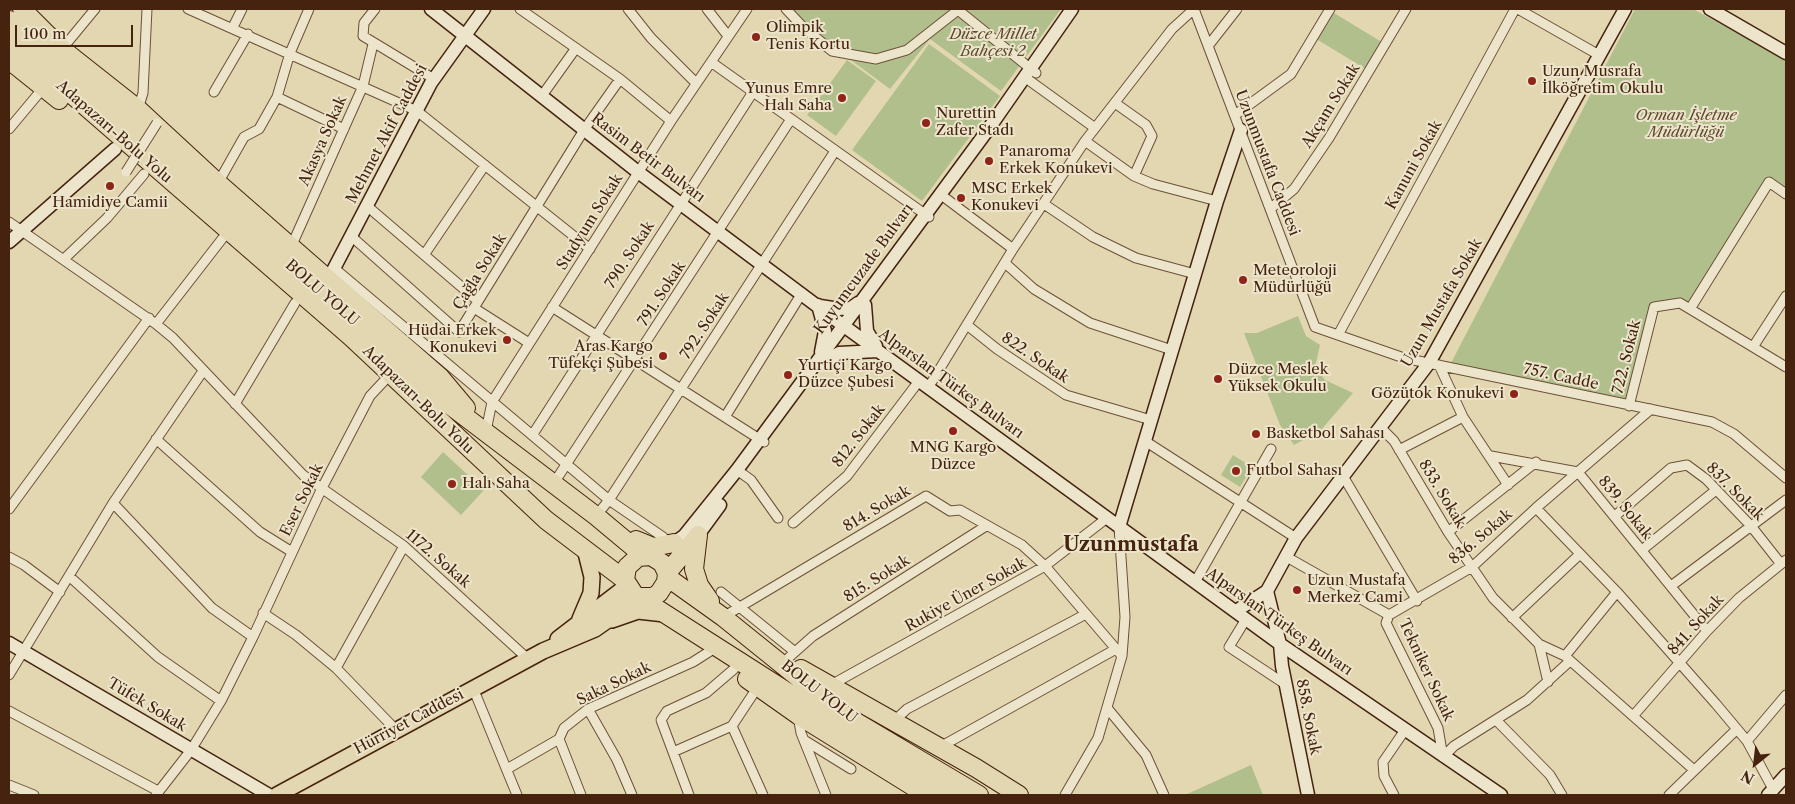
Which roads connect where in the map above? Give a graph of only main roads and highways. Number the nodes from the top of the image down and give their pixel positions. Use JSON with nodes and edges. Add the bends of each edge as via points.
{"nodes":[{"id":1,"x":22,"y":9,"type":"edge"},
{"id":2,"x":432,"y":9,"type":"edge"},
{"id":3,"x":484,"y":9,"type":"edge"},
{"id":4,"x":1072,"y":9,"type":"edge"},
{"id":5,"x":1083,"y":9,"type":"edge"},
{"id":6,"x":1626,"y":9,"type":"edge"},
{"id":7,"x":1710,"y":9,"type":"edge"},
{"id":8,"x":9,"y":10,"type":"edge"},
{"id":9,"x":9,"y":20,"type":"edge"},
{"id":10,"x":464,"y":34,"type":"junction"},
{"id":11,"x":9,"y":40,"type":"edge"},
{"id":12,"x":9,"y":50,"type":"edge"},
{"id":13,"x":1786,"y":53,"type":"edge"},
{"id":14,"x":61,"y":57,"type":"junction"},
{"id":15,"x":9,"y":60,"type":"edge"},
{"id":16,"x":1032,"y":74,"type":"junction"},
{"id":17,"x":50,"y":85,"type":"junction"},
{"id":18,"x":1241,"y":130,"type":"road end"},
{"id":19,"x":115,"y":149,"type":"junction"},
{"id":20,"x":9,"y":242,"type":"edge"},
{"id":21,"x":331,"y":274,"type":"junction"},
{"id":22,"x":864,"y":303,"type":"junction"},
{"id":23,"x":818,"y":306,"type":"junction"},
{"id":24,"x":845,"y":327,"type":"junction"},
{"id":25,"x":878,"y":351,"type":"junction"},
{"id":26,"x":822,"y":359,"type":"junction"},
{"id":27,"x":486,"y":431,"type":"junction"},
{"id":28,"x":739,"y":472,"type":"junction"},
{"id":29,"x":494,"y":473,"type":"junction"},
{"id":30,"x":1119,"y":527,"type":"junction"},
{"id":31,"x":619,"y":533,"type":"junction"},
{"id":32,"x":698,"y":535,"type":"junction"},
{"id":33,"x":668,"y":540,"type":"junction"},
{"id":34,"x":585,"y":549,"type":"junction"},
{"id":35,"x":659,"y":566,"type":"junction"},
{"id":36,"x":632,"y":589,"type":"junction"},
{"id":37,"x":1267,"y":591,"type":"junction"},
{"id":38,"x":668,"y":614,"type":"junction"},
{"id":39,"x":721,"y":615,"type":"junction"},
{"id":40,"x":1241,"y":615,"type":"junction"},
{"id":41,"x":579,"y":621,"type":"junction"},
{"id":42,"x":595,"y":629,"type":"junction"},
{"id":43,"x":9,"y":643,"type":"edge"},
{"id":44,"x":755,"y":643,"type":"junction"},
{"id":45,"x":1280,"y":644,"type":"junction"},
{"id":46,"x":715,"y":648,"type":"junction"},
{"id":47,"x":543,"y":651,"type":"junction"},
{"id":48,"x":1786,"y":775,"type":"edge"},
{"id":49,"x":1770,"y":792,"type":"edge"},
{"id":50,"x":1493,"y":793,"type":"edge"},
{"id":51,"x":1304,"y":794,"type":"edge"},
{"id":52,"x":277,"y":795,"type":"edge"},
{"id":53,"x":927,"y":795,"type":"edge"},
{"id":54,"x":955,"y":795,"type":"edge"},
{"id":55,"x":979,"y":795,"type":"edge"},
{"id":56,"x":1019,"y":795,"type":"edge"}],
"edges":[{"from":1,"to":14,"type":"highway"},
{"from":2,"to":10,"type":"main road","name":"Rasim Betir Bulvarı"},
{"from":3,"to":10,"type":"main road","name":"Mehmet Akif Caddesi"},
{"from":4,"to":16,"type":"main road","name":"Kuyumcuzade Bulvarı"},
{"from":5,"to":16,"type":"main road","name":"Kuyumcuzade Bulvarı"},
{"from":6,"to":37,"type":"main road","name":"Uzun Mustafa Sokak","via":[[1434,364],[1380,428],[1296,538]]},
{"from":7,"to":13,"type":"main road"},
{"from":8,"to":14,"type":"highway"},
{"from":9,"to":14,"type":"highway","name":"BOLU YOLU"},
{"from":10,"to":21,"type":"main road","name":"Mehmet Akif Caddesi","via":[[416,110]]},
{"from":10,"to":23,"type":"main road","name":"Rasim Betir Bulvarı","via":[[638,172]]},
{"from":11,"to":17,"type":"highway","name":"Adapazarı-Bolu Yolu"},
{"from":12,"to":17,"type":"highway"},
{"from":14,"to":21,"type":"highway","via":[[138,109],[291,247]]},
{"from":14,"to":27,"type":"highway","name":"BOLU YOLU","via":[[451,406]]},
{"from":15,"to":17,"type":"highway"},
{"from":16,"to":22,"type":"main road","name":"Kuyumcuzade Bulvarı"},
{"from":17,"to":19,"type":"highway"},
{"from":17,"to":29,"type":"highway","name":"Adapazarı-Bolu Yolu","via":[[351,337]]},
{"from":18,"to":30,"type":"main road"},
{"from":19,"to":20,"type":"main road"},
{"from":19,"to":29,"type":"highway"},
{"from":21,"to":27,"type":"highway","via":[[440,377]]},
{"from":22,"to":23,"type":"main road","via":[[839,309]]},
{"from":22,"to":24,"type":"main road","name":"Kuyumcuzade Bulvarı"},
{"from":22,"to":25,"type":"main road","via":[[867,331]]},
{"from":23,"to":24,"type":"main road","name":"Rasim Betir Bulvarı"},
{"from":23,"to":26,"type":"main road","via":[[825,331]]},
{"from":24,"to":25,"type":"main road","name":"Alparslan Türkeş Bulvarı"},
{"from":24,"to":26,"type":"main road","name":"Kuyumcuzade Bulvarı"},
{"from":25,"to":26,"type":"main road","via":[[839,353]]},
{"from":25,"to":30,"type":"main road","name":"Alparslan Türkeş Bulvarı"},
{"from":26,"to":28,"type":"main road","name":"Kuyumcuzade Bulvarı"},
{"from":27,"to":31,"type":"highway","name":"BOLU YOLU"},
{"from":28,"to":32,"type":"main road","name":"Kuyumcuzade Bulvarı"},
{"from":28,"to":33,"type":"main road","name":"Kuyumcuzade Bulvarı","via":[[684,536]]},
{"from":29,"to":34,"type":"highway","name":"Adapazarı-Bolu Yolu","via":[[546,520]]},
{"from":30,"to":40,"type":"main road","name":"Alparslan Türkeş Bulvarı"},
{"from":31,"to":33,"type":"highway","via":[[653,547]]},
{"from":31,"to":35,"type":"highway","name":"BOLU YOLU"},
{"from":32,"to":35,"type":"highway"},
{"from":32,"to":39,"type":"highway","via":[[694,569],[698,585]]},
{"from":33,"to":35,"type":"highway"},
{"from":34,"to":36,"type":"highway","name":"Adapazarı-Bolu Yolu"},
{"from":34,"to":41,"type":"main road","via":[[592,577],[591,593]]},
{"from":35,"to":36,"type":"highway","via":[[632,561],[627,567]]},
{"from":35,"to":36,"type":"highway","via":[[664,588],[659,593],[653,597]]},
{"from":35,"to":39,"type":"highway","name":"BOLU YOLU"},
{"from":36,"to":38,"type":"highway","name":"Adapazarı-Bolu Yolu"},
{"from":36,"to":41,"type":"main road","name":"Hürriyet Caddesi"},
{"from":36,"to":42,"type":"main road","name":"Hürriyet Caddesi","via":[[605,622]]},
{"from":37,"to":40,"type":"main road","name":"Uzun Mustafa Sokak"},
{"from":37,"to":45,"type":"main road","name":"858. Sokak"},
{"from":38,"to":42,"type":"main road","via":[[638,611],[620,615]]},
{"from":38,"to":46,"type":"highway","name":"Adapazarı-Bolu Yolu"},
{"from":39,"to":44,"type":"highway","name":"BOLU YOLU"},
{"from":40,"to":45,"type":"main road","name":"Alparslan Türkeş Bulvarı"},
{"from":41,"to":47,"type":"main road","name":"Hürriyet Caddesi"},
{"from":42,"to":47,"type":"main road","name":"Hürriyet Caddesi"},
{"from":43,"to":52,"type":"main road","name":"Tüfek Sokak","via":[[192,750]]},
{"from":44,"to":55,"type":"highway","name":"BOLU YOLU","via":[[846,716]]},
{"from":44,"to":56,"type":"highway","via":[[790,656],[831,685]]},
{"from":45,"to":50,"type":"main road","name":"Alparslan Türkeş Bulvarı"},
{"from":45,"to":51,"type":"main road","name":"858. Sokak"},
{"from":46,"to":53,"type":"highway","via":[[757,688]]},
{"from":46,"to":54,"type":"highway","name":"Adapazarı-Bolu Yolu"},
{"from":47,"to":52,"type":"main road","name":"Hürriyet Caddesi"},
{"from":48,"to":49,"type":"main road"}]}
